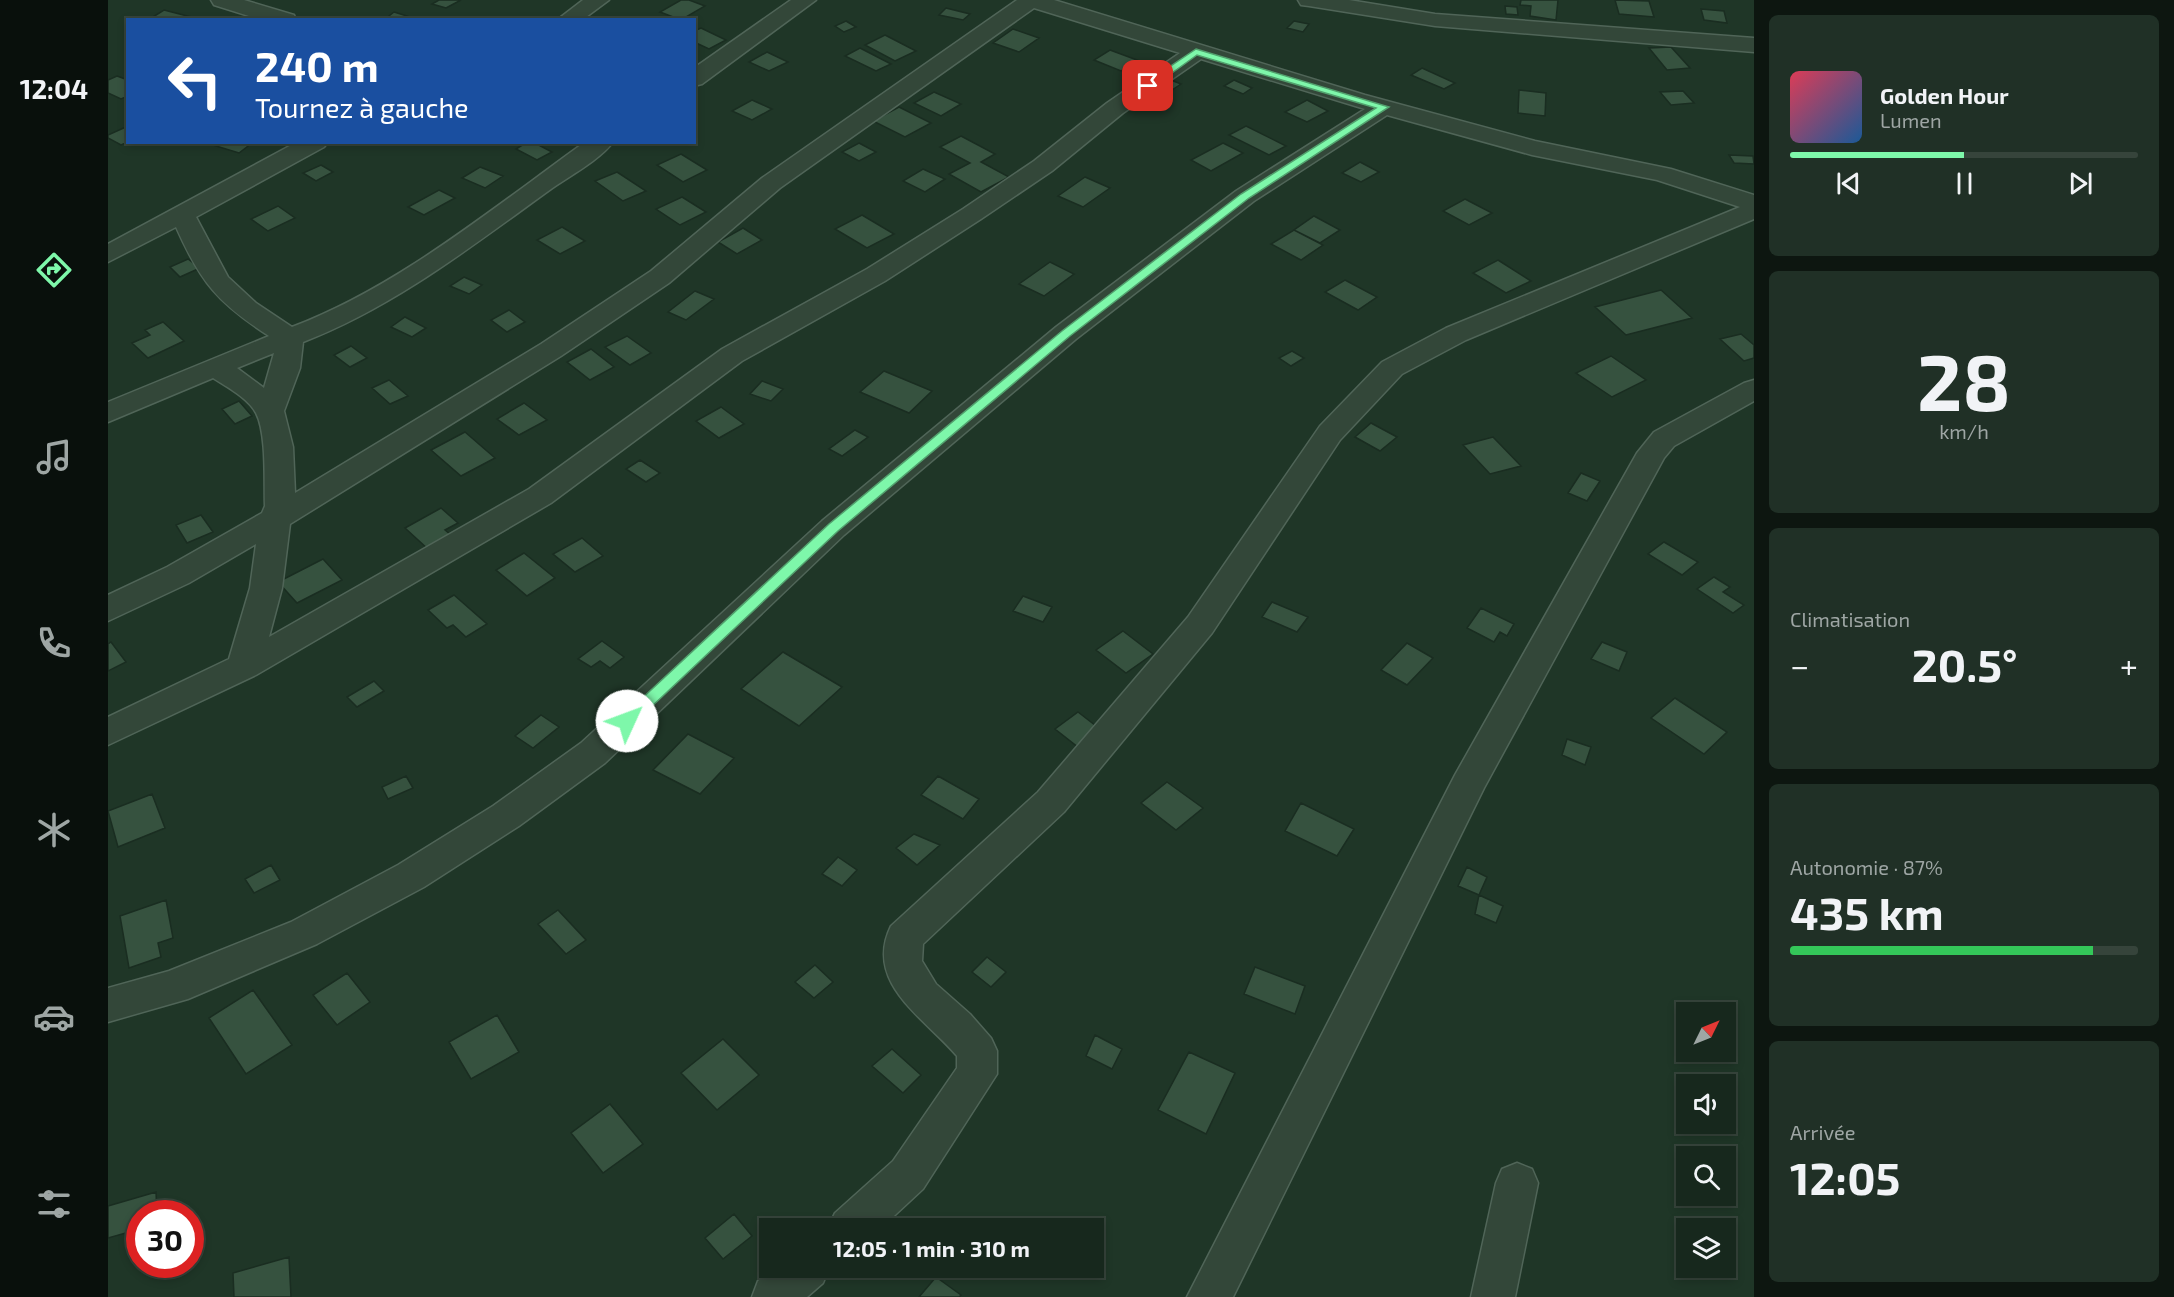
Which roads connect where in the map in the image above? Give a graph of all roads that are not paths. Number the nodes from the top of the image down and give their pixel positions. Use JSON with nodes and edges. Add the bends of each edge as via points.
{"nodes":[{"id":1,"x":222,"y":0,"type":"edge"},
{"id":2,"x":597,"y":0,"type":"edge"},
{"id":3,"x":805,"y":0,"type":"edge"},
{"id":4,"x":1032,"y":0,"type":"edge"},
{"id":5,"x":1309,"y":0,"type":"edge"},
{"id":6,"x":280,"y":18,"type":"edge"},
{"id":7,"x":570,"y":18,"type":"edge"},
{"id":8,"x":1754,"y":45,"type":"edge"},
{"id":9,"x":1196,"y":52,"type":"junction"},
{"id":10,"x":696,"y":78,"type":"edge"},
{"id":11,"x":1384,"y":107,"type":"junction"},
{"id":12,"x":312,"y":144,"type":"edge"},
{"id":13,"x":598,"y":144,"type":"edge"},
{"id":14,"x":1754,"y":203,"type":"edge"},
{"id":15,"x":1754,"y":210,"type":"edge"},
{"id":16,"x":182,"y":214,"type":"junction"},
{"id":17,"x":108,"y":254,"type":"edge"},
{"id":18,"x":290,"y":338,"type":"junction"},
{"id":19,"x":216,"y":366,"type":"junction"},
{"id":20,"x":1754,"y":389,"type":"edge"},
{"id":21,"x":270,"y":411,"type":"junction"},
{"id":22,"x":108,"y":413,"type":"edge"},
{"id":23,"x":275,"y":519,"type":"junction"},
{"id":24,"x":108,"y":609,"type":"edge"},
{"id":25,"x":244,"y":666,"type":"junction"},
{"id":26,"x":108,"y":732,"type":"edge"},
{"id":27,"x":108,"y":1005,"type":"edge"},
{"id":28,"x":1518,"y":1183,"type":"dead end"},
{"id":29,"x":861,"y":1218,"type":"edge"},
{"id":30,"x":796,"y":1278,"type":"edge"},
{"id":31,"x":774,"y":1297,"type":"edge"},
{"id":32,"x":1209,"y":1297,"type":"edge"},
{"id":33,"x":1493,"y":1297,"type":"edge"}],
"edges":[{"from":1,"to":6,"type":"street"},
{"from":2,"to":7,"type":"street"},
{"from":3,"to":10,"type":"street"},
{"from":4,"to":9,"type":"street"},
{"from":4,"to":23,"type":"street","via":[[771,183],[660,277],[541,356]]},
{"from":5,"to":8,"type":"street","via":[[1435,20]]},
{"from":9,"to":11,"type":"street"},
{"from":9,"to":25,"type":"street","via":[[972,214],[876,274],[732,355],[540,496]]},
{"from":11,"to":14,"type":"street","via":[[1532,148],[1662,174]]},
{"from":11,"to":27,"type":"street","via":[[1245,196],[1066,333],[833,528],[593,753],[506,816],[411,876],[304,933],[174,987]]},
{"from":12,"to":16,"type":"street"},
{"from":13,"to":18,"type":"street","via":[[416,274],[331,322]]},
{"from":15,"to":29,"type":"street","via":[[1447,338],[1392,368],[1330,433],[1200,625],[1051,801],[905,937],[902,963],[922,996],[977,1051],[977,1074],[908,1176]]},
{"from":16,"to":17,"type":"street"},
{"from":16,"to":18,"type":"street","via":[[219,282],[256,316]]},
{"from":18,"to":19,"type":"street"},
{"from":18,"to":21,"type":"street","via":[[286,368]]},
{"from":19,"to":21,"type":"street"},
{"from":19,"to":22,"type":"street"},
{"from":20,"to":32,"type":"street","via":[[1664,439],[1652,453],[1468,785]]},
{"from":21,"to":23,"type":"street","via":[[278,447],[280,506]]},
{"from":23,"to":24,"type":"street"},
{"from":23,"to":25,"type":"street","via":[[266,588]]},
{"from":25,"to":26,"type":"street"},
{"from":28,"to":33,"type":"street"},
{"from":30,"to":31,"type":"street"}]}
